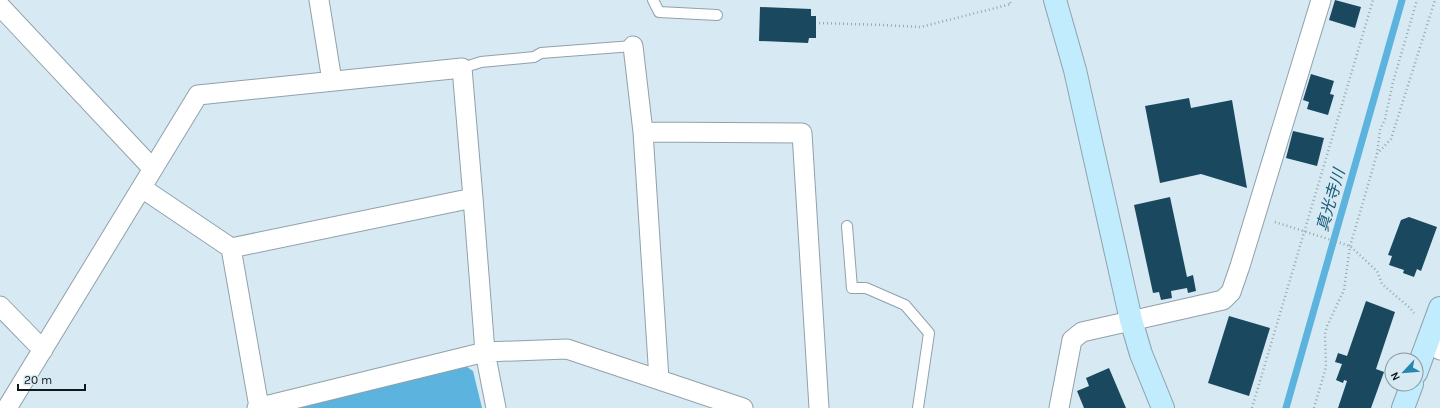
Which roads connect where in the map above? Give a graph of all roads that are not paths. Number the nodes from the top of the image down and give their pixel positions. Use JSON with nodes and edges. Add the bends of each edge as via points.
{"nodes":[{"id":1,"x":319,"y":0,"type":"edge"},
{"id":2,"x":653,"y":0,"type":"edge"},
{"id":3,"x":1055,"y":0,"type":"edge"},
{"id":4,"x":1321,"y":0,"type":"edge"},
{"id":5,"x":0,"y":6,"type":"edge"},
{"id":6,"x":717,"y":15,"type":"dead end"},
{"id":7,"x":633,"y":46,"type":"joint"},
{"id":8,"x":462,"y":68,"type":"junction"},
{"id":9,"x":332,"y":81,"type":"junction"},
{"id":10,"x":643,"y":132,"type":"junction"},
{"id":11,"x":153,"y":169,"type":"junction"},
{"id":12,"x":142,"y":188,"type":"junction"},
{"id":13,"x":473,"y":198,"type":"junction"},
{"id":14,"x":847,"y":226,"type":"dead end"},
{"id":15,"x":231,"y":248,"type":"junction"},
{"id":16,"x":0,"y":306,"type":"edge"},
{"id":17,"x":1440,"y":308,"type":"edge"},
{"id":18,"x":1132,"y":320,"type":"junction"},
{"id":19,"x":1435,"y":343,"type":"edge"},
{"id":20,"x":43,"y":350,"type":"junction"},
{"id":21,"x":485,"y":352,"type":"junction"},
{"id":22,"x":1424,"y":360,"type":"edge"},
{"id":23,"x":659,"y":379,"type":"junction"},
{"id":24,"x":1409,"y":392,"type":"edge"},
{"id":25,"x":258,"y":407,"type":"edge"},
{"id":26,"x":7,"y":408,"type":"edge"},
{"id":27,"x":496,"y":408,"type":"edge"},
{"id":28,"x":743,"y":408,"type":"edge"},
{"id":29,"x":818,"y":408,"type":"edge"},
{"id":30,"x":918,"y":408,"type":"edge"},
{"id":31,"x":1058,"y":408,"type":"edge"},
{"id":32,"x":1163,"y":408,"type":"edge"},
{"id":33,"x":1403,"y":408,"type":"edge"}],
"edges":[{"from":1,"to":9,"type":"street"},
{"from":2,"to":6,"type":"lane","via":[[659,12]]},
{"from":3,"to":18,"type":"street","via":[[1075,70]]},
{"from":4,"to":18,"type":"street","via":[[1231,292],[1223,300]]},
{"from":5,"to":11,"type":"street"},
{"from":7,"to":8,"type":"lane","via":[[541,53],[534,57],[482,62]]},
{"from":7,"to":10,"type":"street"},
{"from":8,"to":9,"type":"street"},
{"from":8,"to":13,"type":"street"},
{"from":9,"to":11,"type":"street","via":[[198,95]]},
{"from":10,"to":23,"type":"street"},
{"from":10,"to":29,"type":"street","via":[[802,133]]},
{"from":11,"to":12,"type":"street"},
{"from":12,"to":15,"type":"street"},
{"from":12,"to":20,"type":"street"},
{"from":13,"to":15,"type":"street"},
{"from":13,"to":21,"type":"street"},
{"from":14,"to":30,"type":"lane","via":[[852,288],[866,288],[904,304],[929,333]]},
{"from":15,"to":25,"type":"street"},
{"from":16,"to":20,"type":"street"},
{"from":17,"to":19,"type":"street"},
{"from":18,"to":31,"type":"street","via":[[1082,332],[1072,340]]},
{"from":18,"to":32,"type":"street","via":[[1141,354]]},
{"from":19,"to":22,"type":"street"},
{"from":20,"to":26,"type":"street"},
{"from":21,"to":23,"type":"street","via":[[567,349]]},
{"from":21,"to":25,"type":"street"},
{"from":21,"to":27,"type":"street"},
{"from":23,"to":28,"type":"street"},
{"from":24,"to":33,"type":"street"}]}
